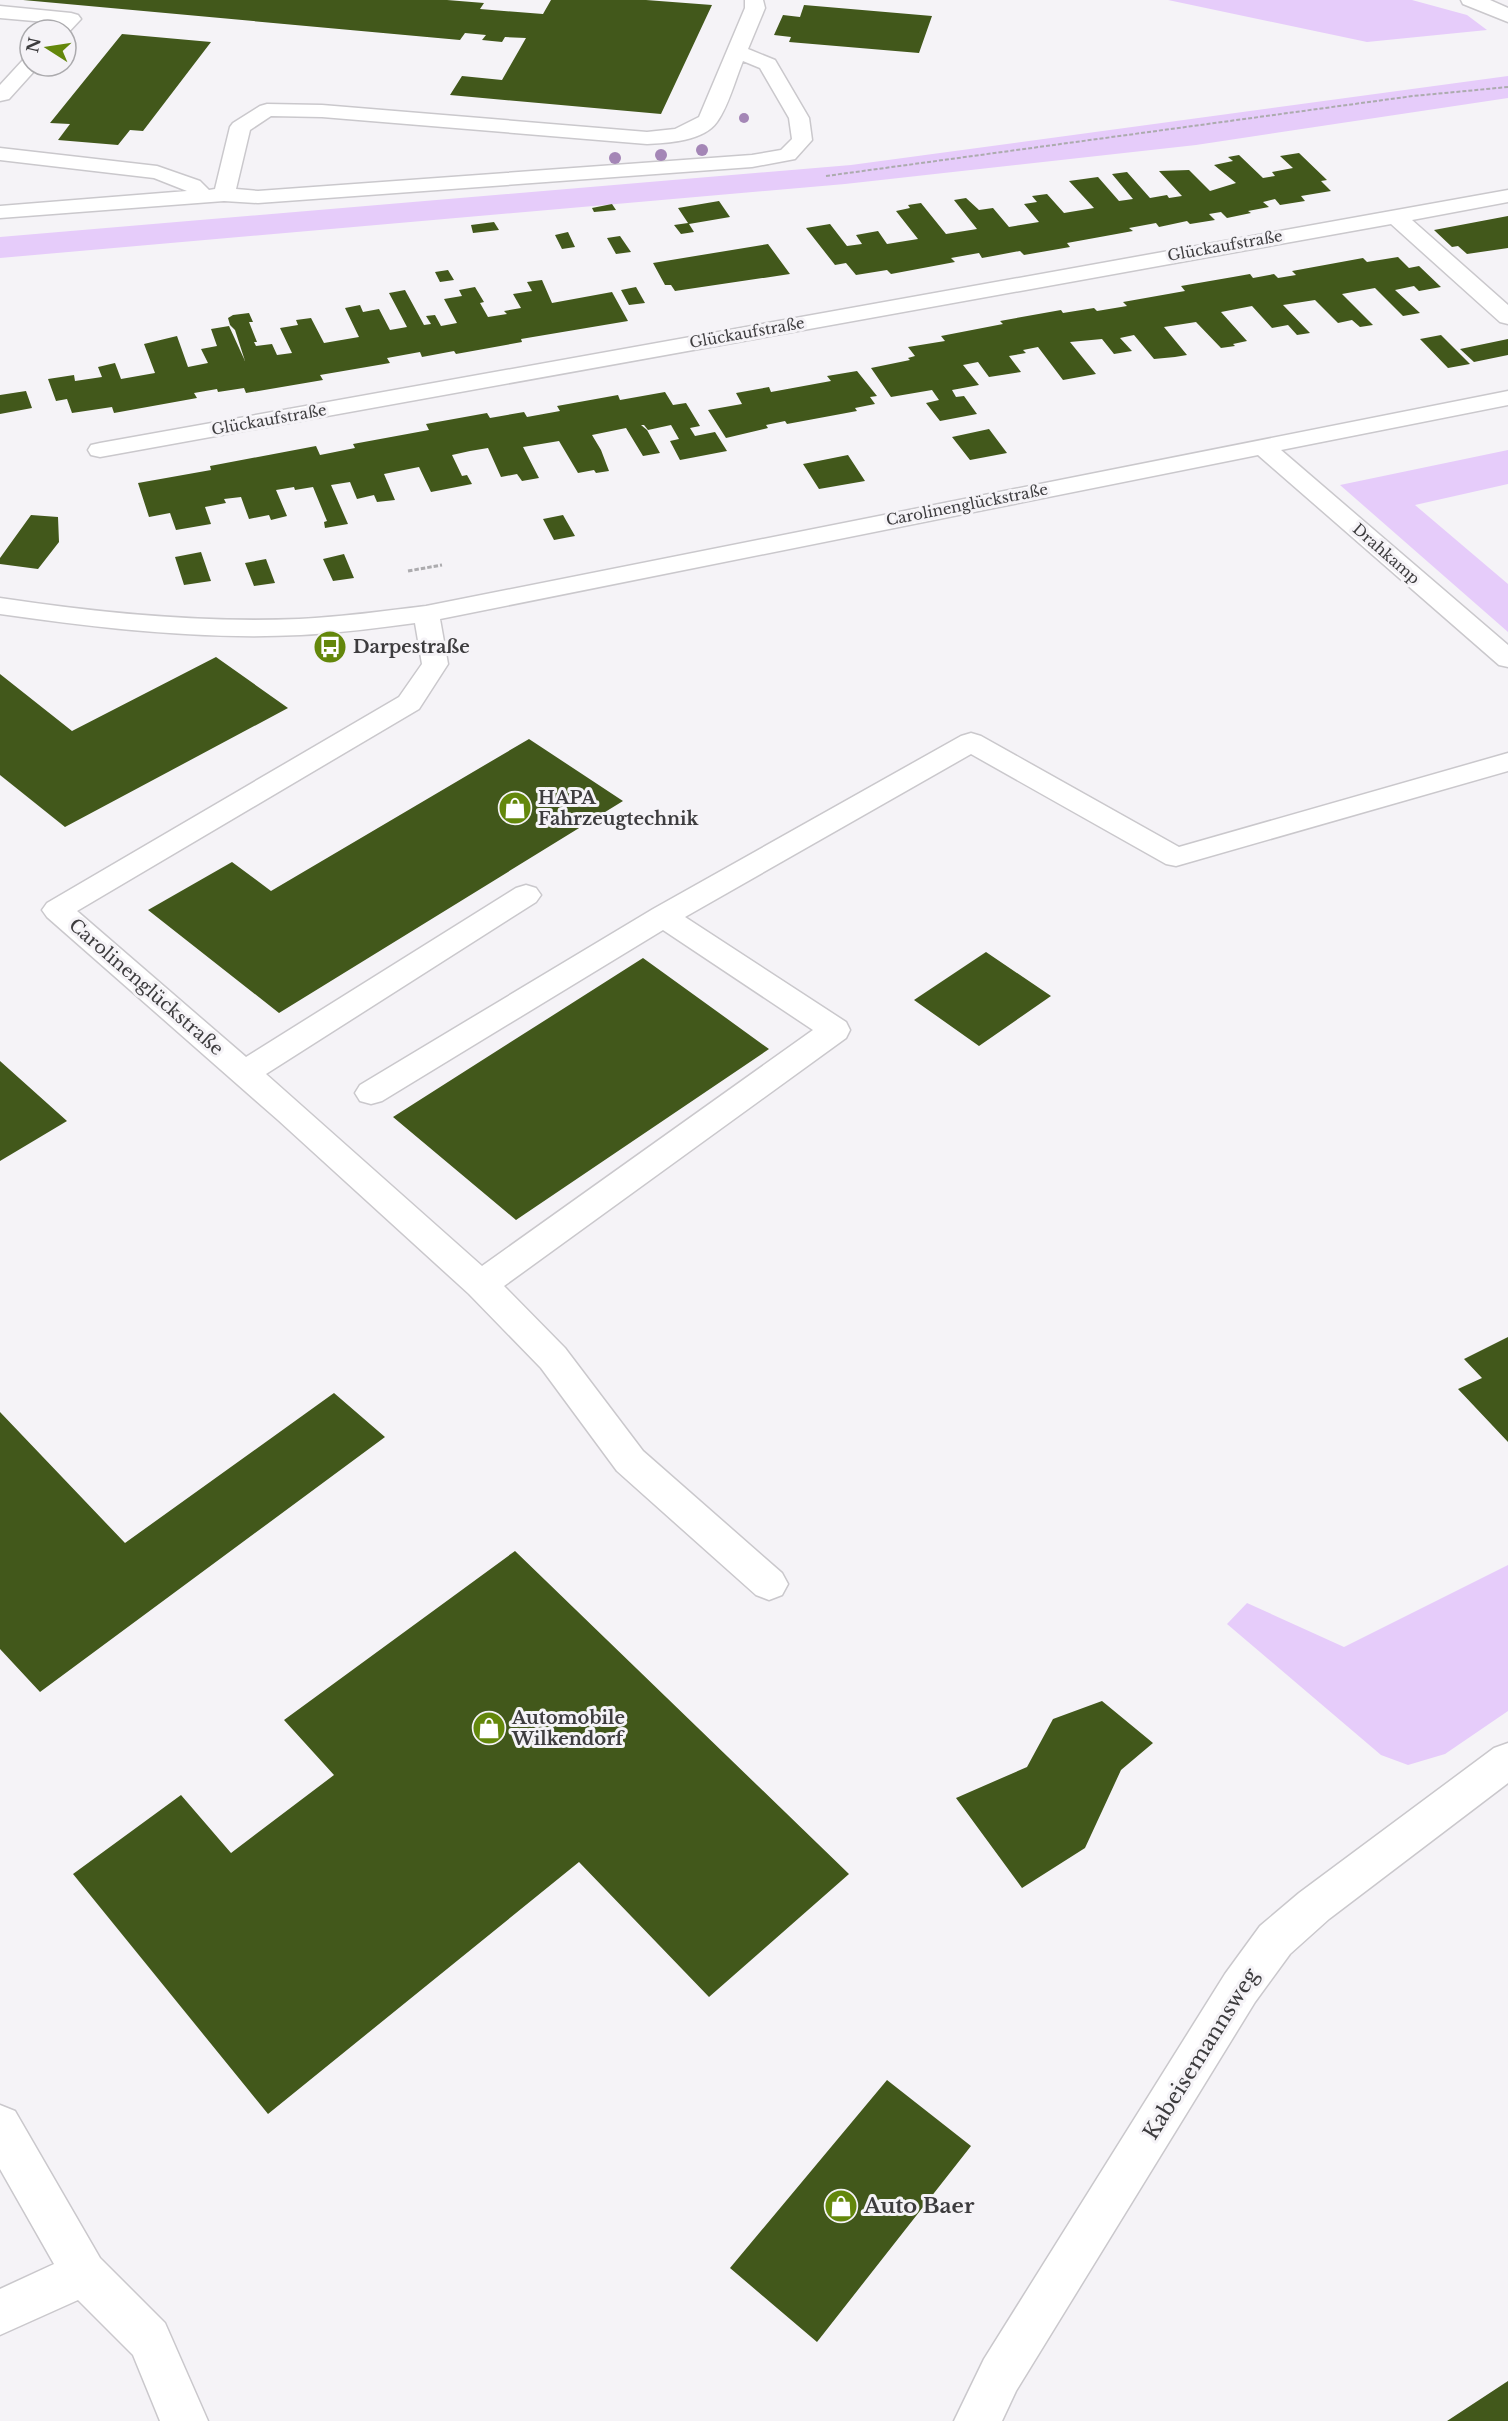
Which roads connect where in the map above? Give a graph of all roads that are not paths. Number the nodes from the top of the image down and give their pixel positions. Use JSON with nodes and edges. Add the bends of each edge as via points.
{"nodes":[{"id":1,"x":754,"y":0,"type":"edge"},
{"id":2,"x":1470,"y":0,"type":"edge"},
{"id":3,"x":0,"y":12,"type":"edge"},
{"id":4,"x":1508,"y":15,"type":"edge"},
{"id":5,"x":61,"y":18,"type":"edge"},
{"id":6,"x":735,"y":51,"type":"junction"},
{"id":7,"x":18,"y":77,"type":"edge"},
{"id":8,"x":1,"y":96,"type":"edge"},
{"id":9,"x":0,"y":154,"type":"edge"},
{"id":10,"x":214,"y":196,"type":"junction"},
{"id":11,"x":1508,"y":196,"type":"edge"},
{"id":12,"x":0,"y":212,"type":"edge"},
{"id":13,"x":1394,"y":215,"type":"junction"},
{"id":14,"x":1508,"y":317,"type":"edge"},
{"id":15,"x":1508,"y":398,"type":"edge"},
{"id":16,"x":1264,"y":448,"type":"junction"},
{"id":17,"x":100,"y":450,"type":"dead end"},
{"id":18,"x":0,"y":606,"type":"edge"},
{"id":19,"x":426,"y":614,"type":"junction"},
{"id":20,"x":1508,"y":659,"type":"edge"},
{"id":21,"x":1508,"y":762,"type":"edge"},
{"id":22,"x":526,"y":894,"type":"dead end"},
{"id":23,"x":663,"y":916,"type":"junction"},
{"id":24,"x":244,"y":1073,"type":"junction"},
{"id":25,"x":371,"y":1093,"type":"dead end"},
{"id":26,"x":481,"y":1285,"type":"junction"},
{"id":27,"x":769,"y":1584,"type":"dead end"},
{"id":28,"x":1508,"y":1760,"type":"edge"},
{"id":29,"x":0,"y":2126,"type":"edge"},
{"id":30,"x":84,"y":2274,"type":"junction"},
{"id":31,"x":0,"y":2312,"type":"edge"},
{"id":32,"x":184,"y":2421,"type":"edge"},
{"id":33,"x":978,"y":2421,"type":"edge"}],
"edges":[{"from":1,"to":6,"type":"street","via":[[755,8]]},
{"from":2,"to":4,"type":"street"},
{"from":3,"to":5,"type":"street"},
{"from":6,"to":10,"type":"street","via":[[708,120],[695,130],[674,136],[647,138],[322,111],[267,110],[240,127]]},
{"from":6,"to":10,"type":"street","via":[[768,64],[799,118],[802,140],[788,155],[752,161],[258,197]]},
{"from":7,"to":8,"type":"street"},
{"from":9,"to":10,"type":"street","via":[[157,172]]},
{"from":10,"to":12,"type":"street"},
{"from":11,"to":13,"type":"street","name":"Glückaufstraße"},
{"from":13,"to":14,"type":"street"},
{"from":13,"to":17,"type":"street","name":"Glückaufstraße"},
{"from":15,"to":16,"type":"street","name":"Carolinenglückstraße"},
{"from":16,"to":19,"type":"street","name":"Carolinenglückstraße"},
{"from":16,"to":20,"type":"street","name":"Drahkamp"},
{"from":18,"to":19,"type":"street","name":"Carolinenglückstraße","via":[[127,621],[254,627]]},
{"from":19,"to":24,"type":"street","name":"Carolinenglückstraße","via":[[435,664],[409,703],[57,910]]},
{"from":21,"to":23,"type":"street","via":[[1176,857],[971,742]]},
{"from":22,"to":24,"type":"street"},
{"from":23,"to":25,"type":"street"},
{"from":23,"to":26,"type":"street","via":[[835,1030]]},
{"from":24,"to":26,"type":"street","name":"Carolinenglückstraße"},
{"from":26,"to":27,"type":"street","name":"Carolinenglückstraße","via":[[553,1358],[630,1461]]},
{"from":28,"to":33,"type":"street","name":"Kabeisemannsweg","via":[[1314,1906],[1275,1940],[1240,1988],[1000,2375]]},
{"from":29,"to":30,"type":"street"},
{"from":30,"to":31,"type":"street"},
{"from":30,"to":32,"type":"street","via":[[149,2339]]}]}
